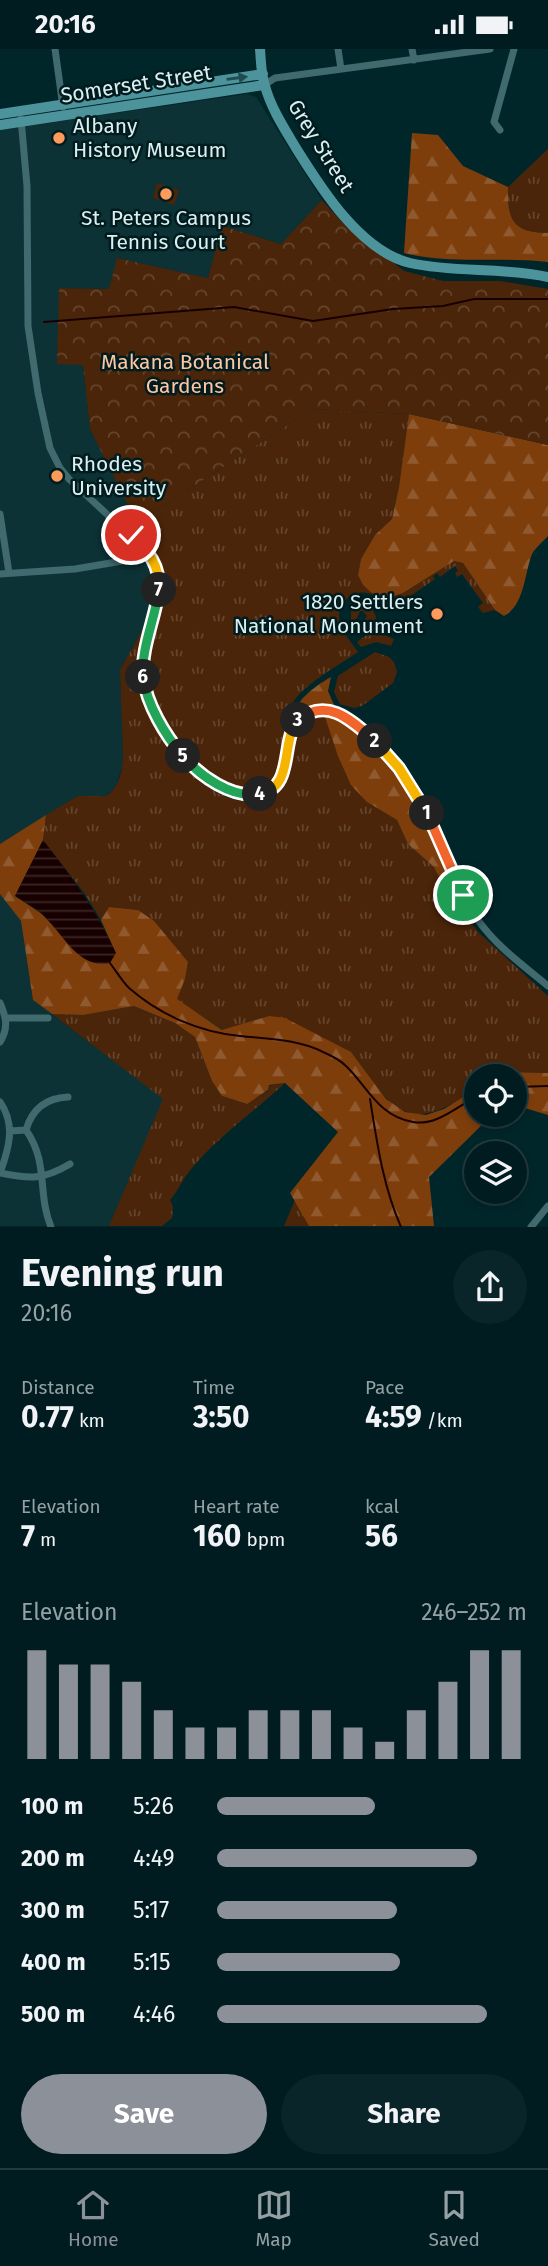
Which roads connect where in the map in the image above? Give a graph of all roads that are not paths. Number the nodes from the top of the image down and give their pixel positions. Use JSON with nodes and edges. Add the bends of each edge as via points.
{"nodes":[{"id":1,"x":55,"y":49,"type":"edge"},
{"id":2,"x":260,"y":49,"type":"edge"},
{"id":3,"x":338,"y":49,"type":"edge"},
{"id":4,"x":412,"y":49,"type":"edge"},
{"id":5,"x":490,"y":49,"type":"edge"},
{"id":6,"x":514,"y":49,"type":"edge"},
{"id":7,"x":462,"y":51,"type":"edge"},
{"id":8,"x":414,"y":60,"type":"junction"},
{"id":9,"x":341,"y":69,"type":"junction"},
{"id":10,"x":264,"y":79,"type":"junction"},
{"id":11,"x":63,"y":109,"type":"junction"},
{"id":12,"x":0,"y":114,"type":"edge"},
{"id":13,"x":21,"y":116,"type":"junction"},
{"id":14,"x":0,"y":125,"type":"edge"},
{"id":15,"x":500,"y":130,"type":"dead end"},
{"id":16,"x":548,"y":277,"type":"edge"},
{"id":17,"x":0,"y":514,"type":"edge"},
{"id":18,"x":152,"y":556,"type":"junction"},
{"id":19,"x":9,"y":573,"type":"junction"},
{"id":20,"x":0,"y":575,"type":"edge"},
{"id":21,"x":548,"y":986,"type":"edge"},
{"id":22,"x":0,"y":1003,"type":"edge"},
{"id":23,"x":6,"y":1018,"type":"junction"},
{"id":24,"x":48,"y":1018,"type":"dead end"},
{"id":25,"x":0,"y":1042,"type":"edge"},
{"id":26,"x":68,"y":1097,"type":"dead end"},
{"id":27,"x":0,"y":1102,"type":"edge"},
{"id":28,"x":26,"y":1130,"type":"junction"},
{"id":29,"x":10,"y":1131,"type":"junction"},
{"id":30,"x":70,"y":1164,"type":"dead end"},
{"id":31,"x":0,"y":1173,"type":"edge"},
{"id":32,"x":43,"y":1176,"type":"junction"},
{"id":33,"x":546,"y":1210,"type":"edge"},
{"id":34,"x":51,"y":1227,"type":"edge"},
{"id":35,"x":531,"y":1227,"type":"edge"},
{"id":36,"x":542,"y":1227,"type":"edge"}],
"edges":[{"from":1,"to":11,"type":"street"},
{"from":2,"to":10,"type":"main road","name":"Grey Street"},
{"from":3,"to":9,"type":"street"},
{"from":4,"to":8,"type":"street"},
{"from":5,"to":7,"type":"street","name":"Somerset Street"},
{"from":6,"to":15,"type":"street","via":[[494,123]]},
{"from":7,"to":8,"type":"street","name":"Somerset Street"},
{"from":8,"to":9,"type":"street","name":"Somerset Street"},
{"from":9,"to":10,"type":"street","name":"Somerset Street"},
{"from":10,"to":11,"type":"main road","name":"Somerset Street"},
{"from":10,"to":16,"type":"main road","name":"Grey Street","via":[[277,117],[324,193],[383,250],[408,263]]},
{"from":11,"to":13,"type":"main road","name":"Somerset Street"},
{"from":12,"to":13,"type":"main road","name":"Somerset Street"},
{"from":13,"to":14,"type":"main road","name":"Somerset Street"},
{"from":13,"to":18,"type":"street","via":[[27,186],[28,326],[50,448],[69,479]]},
{"from":17,"to":19,"type":"street"},
{"from":18,"to":19,"type":"street","via":[[75,569]]},
{"from":18,"to":21,"type":"street","via":[[160,580],[145,648],[143,681],[166,734],[189,764],[223,787],[240,793],[265,793],[283,775],[290,734],[299,719],[312,711],[337,712],[384,749],[399,768],[438,834],[463,895],[482,926]]},
{"from":19,"to":20,"type":"street"},
{"from":22,"to":23,"type":"street"},
{"from":23,"to":24,"type":"street"},
{"from":23,"to":25,"type":"street"},
{"from":26,"to":28,"type":"street","via":[[38,1107]]},
{"from":27,"to":29,"type":"street"},
{"from":28,"to":29,"type":"street"},
{"from":28,"to":32,"type":"street"},
{"from":29,"to":31,"type":"street"},
{"from":30,"to":32,"type":"street"},
{"from":31,"to":32,"type":"street"},
{"from":32,"to":34,"type":"street"},
{"from":33,"to":35,"type":"street"},
{"from":33,"to":36,"type":"street"}]}
